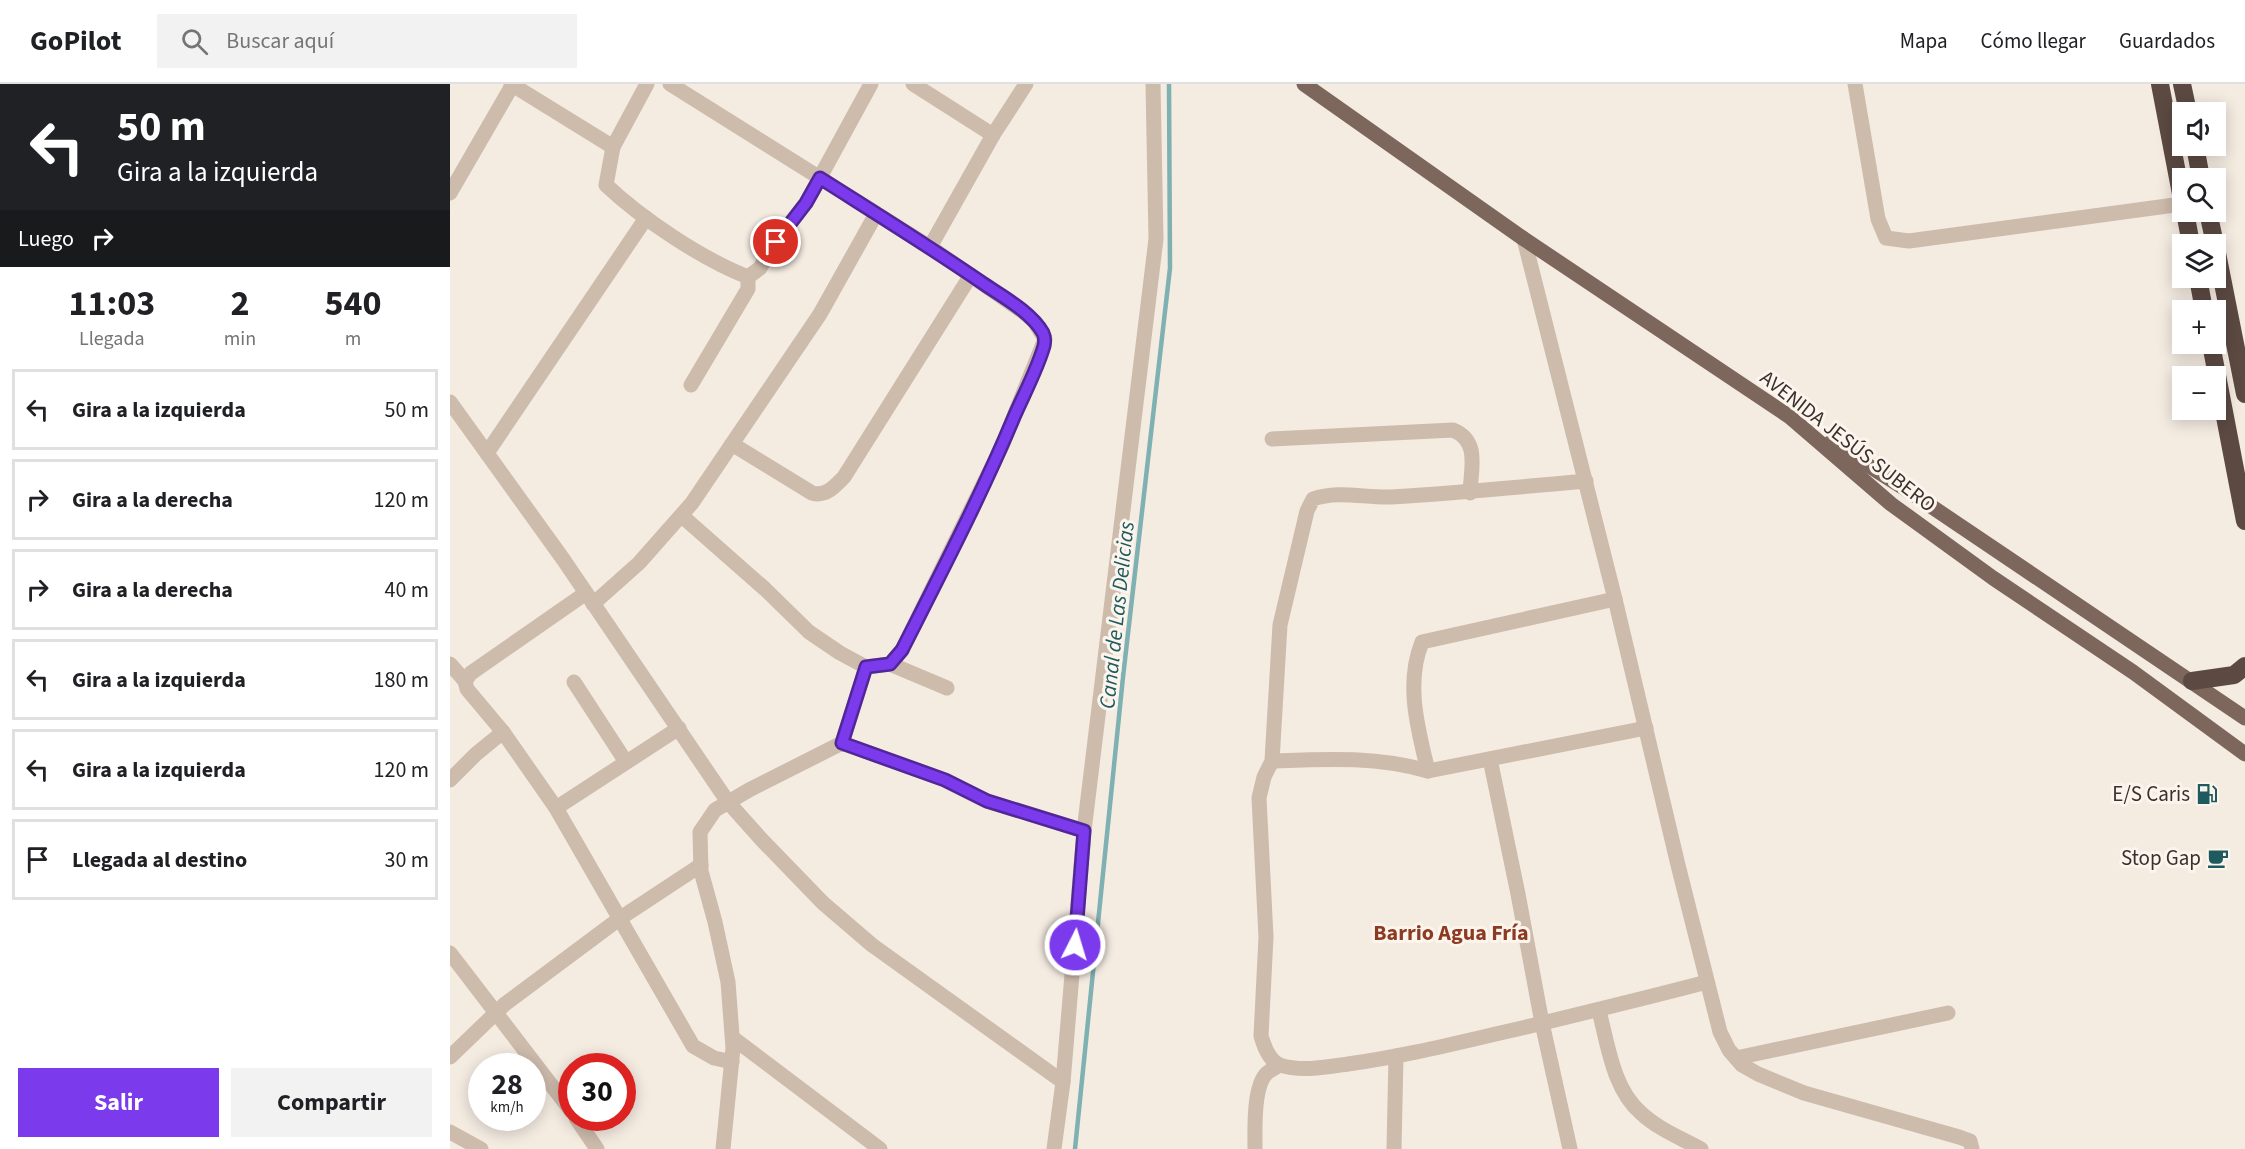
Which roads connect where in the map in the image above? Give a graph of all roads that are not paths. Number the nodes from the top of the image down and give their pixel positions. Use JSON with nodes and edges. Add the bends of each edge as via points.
{"nodes":[{"id":1,"x":512,"y":84,"type":"edge"},
{"id":2,"x":647,"y":84,"type":"edge"},
{"id":3,"x":670,"y":84,"type":"edge"},
{"id":4,"x":872,"y":84,"type":"edge"},
{"id":5,"x":913,"y":84,"type":"edge"},
{"id":6,"x":1026,"y":84,"type":"edge"},
{"id":7,"x":1153,"y":84,"type":"edge"},
{"id":8,"x":1304,"y":84,"type":"edge"},
{"id":9,"x":1855,"y":84,"type":"edge"},
{"id":10,"x":2160,"y":84,"type":"edge"},
{"id":11,"x":2182,"y":84,"type":"edge"},
{"id":12,"x":2186,"y":102,"type":"edge"},
{"id":13,"x":993,"y":135,"type":"junction"},
{"id":14,"x":613,"y":147,"type":"junction"},
{"id":15,"x":2176,"y":168,"type":"edge"},
{"id":16,"x":820,"y":178,"type":"junction"},
{"id":17,"x":450,"y":193,"type":"edge"},
{"id":18,"x":2172,"y":205,"type":"edge"},
{"id":19,"x":876,"y":214,"type":"junction"},
{"id":20,"x":646,"y":218,"type":"junction"},
{"id":21,"x":1524,"y":239,"type":"junction"},
{"id":22,"x":930,"y":247,"type":"junction"},
{"id":23,"x":971,"y":275,"type":"junction"},
{"id":24,"x":748,"y":277,"type":"junction"},
{"id":25,"x":2224,"y":288,"type":"edge"},
{"id":26,"x":2213,"y":354,"type":"edge"},
{"id":27,"x":691,"y":385,"type":"dead end"},
{"id":28,"x":2245,"y":394,"type":"edge"},
{"id":29,"x":450,"y":402,"type":"edge"},
{"id":30,"x":1790,"y":417,"type":"junction"},
{"id":31,"x":1272,"y":439,"type":"dead end"},
{"id":32,"x":732,"y":444,"type":"junction"},
{"id":33,"x":487,"y":453,"type":"junction"},
{"id":34,"x":1586,"y":481,"type":"junction"},
{"id":35,"x":1470,"y":493,"type":"junction"},
{"id":36,"x":682,"y":516,"type":"junction"},
{"id":37,"x":2245,"y":521,"type":"edge"},
{"id":38,"x":590,"y":598,"type":"junction"},
{"id":39,"x":1615,"y":599,"type":"junction"},
{"id":40,"x":450,"y":664,"type":"edge"},
{"id":41,"x":890,"y":664,"type":"junction"},
{"id":42,"x":2245,"y":666,"type":"edge"},
{"id":43,"x":866,"y":667,"type":"junction"},
{"id":44,"x":465,"y":681,"type":"junction"},
{"id":45,"x":2192,"y":681,"type":"junction"},
{"id":46,"x":574,"y":682,"type":"dead end"},
{"id":47,"x":947,"y":688,"type":"dead end"},
{"id":48,"x":2245,"y":718,"type":"edge"},
{"id":49,"x":679,"y":728,"type":"junction"},
{"id":50,"x":1646,"y":728,"type":"junction"},
{"id":51,"x":503,"y":732,"type":"junction"},
{"id":52,"x":842,"y":743,"type":"junction"},
{"id":53,"x":2245,"y":754,"type":"edge"},
{"id":54,"x":1490,"y":759,"type":"junction"},
{"id":55,"x":1272,"y":761,"type":"junction"},
{"id":56,"x":626,"y":762,"type":"junction"},
{"id":57,"x":1428,"y":771,"type":"junction"},
{"id":58,"x":450,"y":780,"type":"edge"},
{"id":59,"x":728,"y":802,"type":"junction"},
{"id":60,"x":556,"y":808,"type":"junction"},
{"id":61,"x":1084,"y":831,"type":"junction"},
{"id":62,"x":700,"y":865,"type":"junction"},
{"id":63,"x":619,"y":919,"type":"junction"},
{"id":64,"x":450,"y":953,"type":"edge"},
{"id":65,"x":1707,"y":981,"type":"junction"},
{"id":66,"x":1599,"y":1011,"type":"junction"},
{"id":67,"x":495,"y":1013,"type":"junction"},
{"id":68,"x":1948,"y":1013,"type":"dead end"},
{"id":69,"x":1542,"y":1023,"type":"junction"},
{"id":70,"x":733,"y":1038,"type":"junction"},
{"id":71,"x":1396,"y":1056,"type":"junction"},
{"id":72,"x":450,"y":1057,"type":"edge"},
{"id":73,"x":1736,"y":1058,"type":"junction"},
{"id":74,"x":732,"y":1062,"type":"junction"},
{"id":75,"x":1279,"y":1065,"type":"junction"},
{"id":76,"x":1064,"y":1083,"type":"junction"},
{"id":77,"x":558,"y":1094,"type":"edge"},
{"id":78,"x":585,"y":1131,"type":"edge"},
{"id":79,"x":450,"y":1132,"type":"edge"},
{"id":80,"x":481,"y":1149,"type":"edge"},
{"id":81,"x":597,"y":1149,"type":"edge"},
{"id":82,"x":723,"y":1149,"type":"edge"},
{"id":83,"x":880,"y":1149,"type":"edge"},
{"id":84,"x":1054,"y":1149,"type":"edge"},
{"id":85,"x":1256,"y":1149,"type":"edge"},
{"id":86,"x":1394,"y":1149,"type":"edge"},
{"id":87,"x":1570,"y":1149,"type":"edge"},
{"id":88,"x":1701,"y":1149,"type":"edge"},
{"id":89,"x":1972,"y":1149,"type":"edge"}],
"edges":[{"from":1,"to":14,"type":"street"},
{"from":1,"to":17,"type":"street"},
{"from":2,"to":14,"type":"street"},
{"from":3,"to":16,"type":"street"},
{"from":4,"to":16,"type":"street"},
{"from":5,"to":13,"type":"street"},
{"from":6,"to":13,"type":"street"},
{"from":7,"to":61,"type":"street","via":[[1156,239]]},
{"from":8,"to":21,"type":"main road","name":"AVENIDA JESÚS SUBERO"},
{"from":9,"to":18,"type":"street","via":[[1878,219],[1886,238],[1909,241]]},
{"from":10,"to":15,"type":"highway"},
{"from":11,"to":12,"type":"highway"},
{"from":13,"to":22,"type":"street"},
{"from":14,"to":20,"type":"street","via":[[606,186]]},
{"from":16,"to":19,"type":"street"},
{"from":16,"to":24,"type":"street","via":[[760,268]]},
{"from":19,"to":22,"type":"street"},
{"from":19,"to":32,"type":"street","via":[[820,314]]},
{"from":20,"to":24,"type":"street"},
{"from":20,"to":33,"type":"street"},
{"from":21,"to":30,"type":"main road","name":"AVENIDA JESÚS SUBERO"},
{"from":21,"to":34,"type":"street"},
{"from":22,"to":23,"type":"street"},
{"from":23,"to":32,"type":"street","via":[[844,477],[831,490],[819,495],[812,493]]},
{"from":23,"to":41,"type":"street","via":[[1034,321],[1045,339],[1044,346],[959,536],[902,650]]},
{"from":24,"to":27,"type":"street","via":[[748,289]]},
{"from":25,"to":28,"type":"highway"},
{"from":26,"to":37,"type":"highway"},
{"from":29,"to":33,"type":"street"},
{"from":30,"to":45,"type":"main road","via":[[1907,490]]},
{"from":30,"to":53,"type":"main road","name":"AVENIDA JESÚS SUBERO","via":[[1891,504]]},
{"from":31,"to":35,"type":"street","via":[[1452,430],[1463,434],[1472,449]]},
{"from":32,"to":36,"type":"street"},
{"from":33,"to":38,"type":"street"},
{"from":34,"to":35,"type":"street"},
{"from":34,"to":39,"type":"street"},
{"from":35,"to":55,"type":"street","via":[[1381,497],[1327,494],[1313,499],[1280,625]]},
{"from":36,"to":38,"type":"street","via":[[639,562]]},
{"from":36,"to":43,"type":"street","via":[[809,632]]},
{"from":38,"to":44,"type":"street","via":[[471,673]]},
{"from":38,"to":49,"type":"street"},
{"from":39,"to":50,"type":"street"},
{"from":39,"to":57,"type":"street","via":[[1422,642],[1413,684]]},
{"from":40,"to":44,"type":"street"},
{"from":41,"to":43,"type":"street"},
{"from":41,"to":47,"type":"street"},
{"from":42,"to":45,"type":"highway","via":[[2234,675]]},
{"from":43,"to":52,"type":"street"},
{"from":44,"to":51,"type":"street","via":[[467,689]]},
{"from":45,"to":48,"type":"main road"},
{"from":46,"to":56,"type":"street"},
{"from":49,"to":56,"type":"street"},
{"from":49,"to":59,"type":"street"},
{"from":50,"to":54,"type":"street"},
{"from":50,"to":65,"type":"street"},
{"from":51,"to":58,"type":"street"},
{"from":51,"to":60,"type":"street"},
{"from":52,"to":59,"type":"street"},
{"from":52,"to":61,"type":"street","via":[[945,780],[987,801]]},
{"from":54,"to":57,"type":"street"},
{"from":54,"to":69,"type":"street"},
{"from":55,"to":57,"type":"street","via":[[1364,759]]},
{"from":55,"to":75,"type":"street","via":[[1259,798],[1266,937],[1261,1036],[1265,1049]]},
{"from":56,"to":60,"type":"street"},
{"from":59,"to":62,"type":"street","via":[[715,810],[700,832]]},
{"from":59,"to":76,"type":"street","via":[[823,903],[872,945]]},
{"from":60,"to":63,"type":"street"},
{"from":61,"to":76,"type":"street"},
{"from":62,"to":63,"type":"street"},
{"from":62,"to":70,"type":"street","via":[[728,982]]},
{"from":63,"to":67,"type":"street"},
{"from":63,"to":74,"type":"street","via":[[693,1046],[714,1058]]},
{"from":64,"to":67,"type":"street"},
{"from":65,"to":66,"type":"street"},
{"from":65,"to":73,"type":"street","via":[[1720,1032]]},
{"from":66,"to":69,"type":"street"},
{"from":66,"to":88,"type":"street","via":[[1626,1096],[1658,1126]]},
{"from":67,"to":72,"type":"street"},
{"from":67,"to":77,"type":"street"},
{"from":68,"to":73,"type":"street"},
{"from":69,"to":71,"type":"street"},
{"from":69,"to":87,"type":"street"},
{"from":70,"to":74,"type":"street"},
{"from":70,"to":83,"type":"street"},
{"from":71,"to":75,"type":"street","via":[[1330,1067]]},
{"from":71,"to":86,"type":"street"},
{"from":73,"to":89,"type":"street","via":[[1758,1074],[1804,1093],[1959,1137],[1970,1141]]},
{"from":74,"to":82,"type":"street"},
{"from":75,"to":85,"type":"street","via":[[1266,1074],[1259,1086]]},
{"from":76,"to":84,"type":"street"},
{"from":78,"to":81,"type":"street"},
{"from":79,"to":80,"type":"street"}]}
